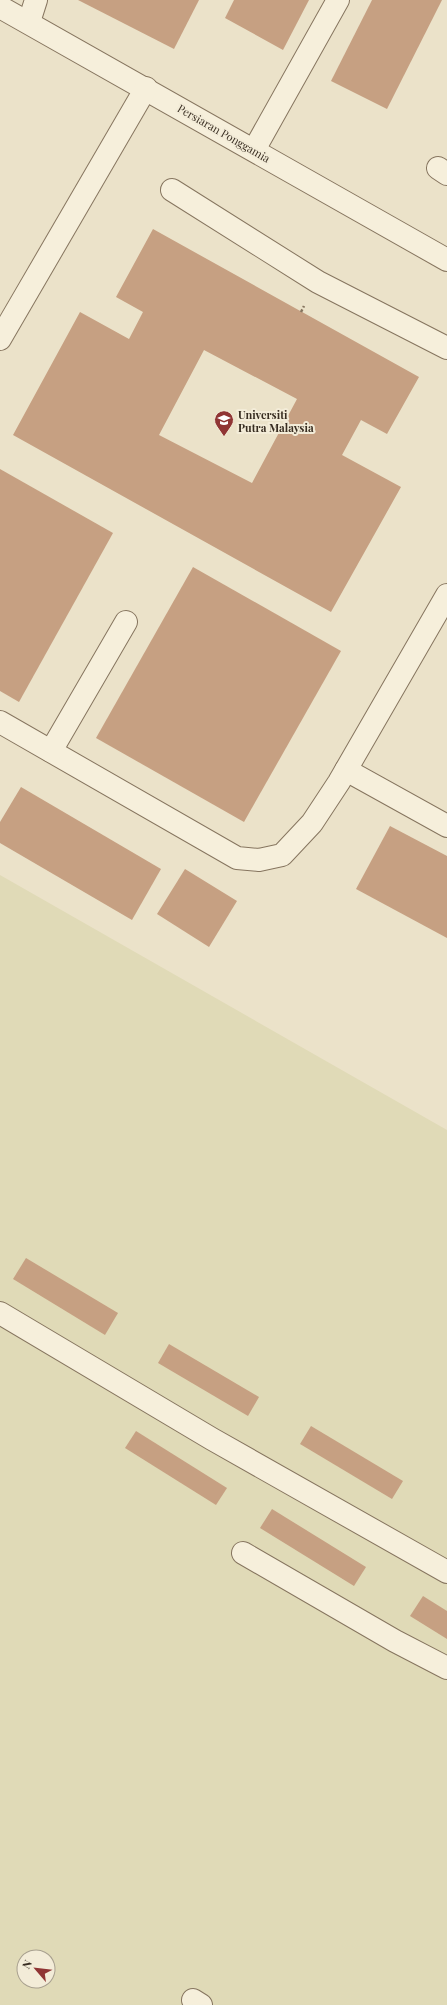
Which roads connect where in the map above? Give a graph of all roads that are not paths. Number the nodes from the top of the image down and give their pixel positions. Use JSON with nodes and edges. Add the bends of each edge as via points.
{"nodes":[{"id":1,"x":36,"y":0,"type":"edge"},
{"id":2,"x":338,"y":0,"type":"edge"},
{"id":3,"x":0,"y":7,"type":"edge"},
{"id":4,"x":29,"y":22,"type":"junction"},
{"id":5,"x":146,"y":88,"type":"junction"},
{"id":6,"x":254,"y":150,"type":"junction"},
{"id":7,"x":172,"y":190,"type":"dead end"},
{"id":8,"x":447,"y":260,"type":"edge"},
{"id":9,"x":0,"y":339,"type":"edge"},
{"id":10,"x":447,"y":348,"type":"edge"},
{"id":11,"x":447,"y":595,"type":"edge"},
{"id":12,"x":126,"y":622,"type":"dead end"},
{"id":13,"x":0,"y":722,"type":"edge"},
{"id":14,"x":51,"y":751,"type":"junction"},
{"id":15,"x":346,"y":770,"type":"junction"},
{"id":16,"x":447,"y":826,"type":"edge"},
{"id":17,"x":0,"y":1313,"type":"edge"},
{"id":18,"x":243,"y":1553,"type":"dead end"},
{"id":19,"x":447,"y":1572,"type":"edge"},
{"id":20,"x":447,"y":1668,"type":"edge"}],
"edges":[{"from":1,"to":4,"type":"street"},
{"from":2,"to":6,"type":"street"},
{"from":3,"to":4,"type":"street","name":"Persiaran Ponggamia"},
{"from":4,"to":5,"type":"street","name":"Persiaran Ponggamia"},
{"from":5,"to":6,"type":"street","name":"Persiaran Ponggamia"},
{"from":5,"to":9,"type":"street"},
{"from":6,"to":8,"type":"street","name":"Persiaran Ponggamia"},
{"from":7,"to":10,"type":"street","via":[[318,282]]},
{"from":11,"to":15,"type":"street"},
{"from":12,"to":14,"type":"street"},
{"from":13,"to":14,"type":"street"},
{"from":14,"to":15,"type":"street","via":[[237,858],[259,860],[282,855],[312,823]]},
{"from":15,"to":16,"type":"street"},
{"from":17,"to":19,"type":"street","via":[[219,1443]]},
{"from":18,"to":20,"type":"street","via":[[395,1641]]}]}
